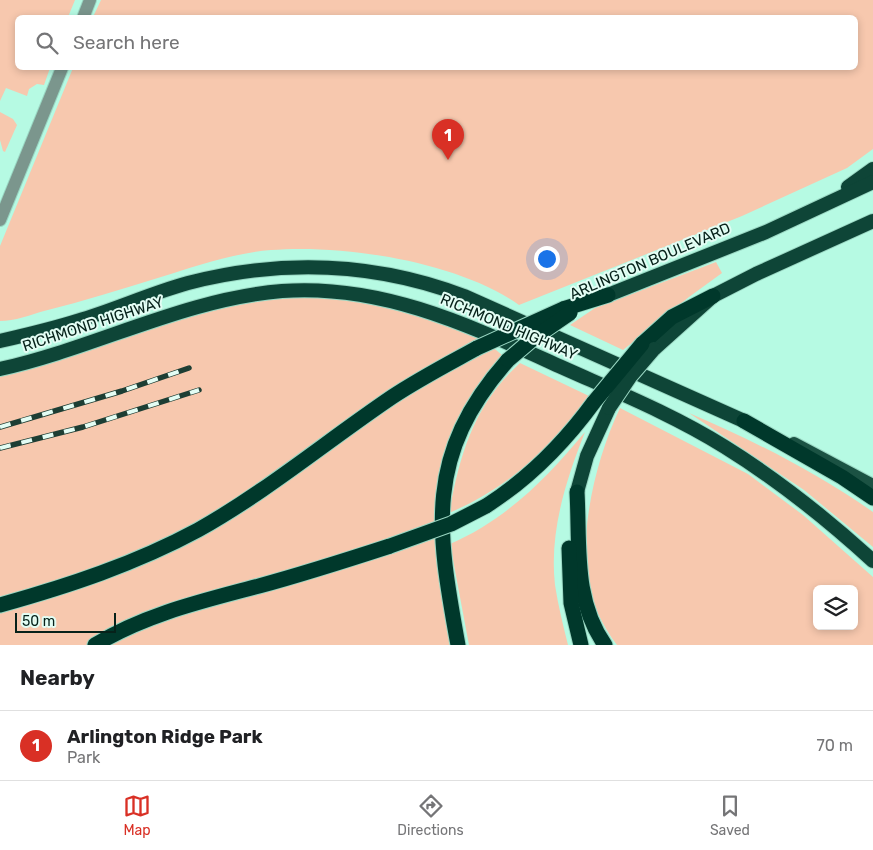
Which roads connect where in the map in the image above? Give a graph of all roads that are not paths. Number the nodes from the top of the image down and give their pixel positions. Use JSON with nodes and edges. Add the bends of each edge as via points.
{"nodes":[{"id":1,"x":90,"y":0,"type":"edge"},
{"id":2,"x":84,"y":15,"type":"edge"},
{"id":3,"x":61,"y":70,"type":"edge"},
{"id":4,"x":873,"y":169,"type":"edge"},
{"id":5,"x":873,"y":182,"type":"edge"},
{"id":6,"x":821,"y":207,"type":"junction"},
{"id":7,"x":0,"y":220,"type":"edge"},
{"id":8,"x":873,"y":222,"type":"edge"},
{"id":9,"x":608,"y":294,"type":"joint"},
{"id":10,"x":713,"y":296,"type":"joint"},
{"id":11,"x":567,"y":311,"type":"junction"},
{"id":12,"x":47,"y":330,"type":"junction"},
{"id":13,"x":0,"y":331,"type":"edge"},
{"id":14,"x":0,"y":341,"type":"edge"},
{"id":15,"x":648,"y":346,"type":"junction"},
{"id":16,"x":0,"y":369,"type":"edge"},
{"id":17,"x":744,"y":421,"type":"junction"},
{"id":18,"x":873,"y":485,"type":"edge"},
{"id":19,"x":576,"y":492,"type":"junction"},
{"id":20,"x":873,"y":498,"type":"edge"},
{"id":21,"x":873,"y":561,"type":"edge"},
{"id":22,"x":0,"y":605,"type":"edge"},
{"id":23,"x":95,"y":645,"type":"edge"},
{"id":24,"x":458,"y":645,"type":"edge"},
{"id":25,"x":581,"y":645,"type":"edge"},
{"id":26,"x":605,"y":645,"type":"edge"}],
"edges":[{"from":1,"to":2,"type":"street"},
{"from":3,"to":7,"type":"street"},
{"from":4,"to":6,"type":"highway"},
{"from":5,"to":6,"type":"highway","name":"ARLINGTON BOULEVARD"},
{"from":6,"to":9,"type":"highway","name":"ARLINGTON BOULEVARD"},
{"from":8,"to":10,"type":"highway"},
{"from":9,"to":11,"type":"highway","name":"ARLINGTON BOULEVARD"},
{"from":10,"to":15,"type":"highway","via":[[672,317]]},
{"from":11,"to":22,"type":"highway","bridge":true,"via":[[477,348],[392,397],[250,498],[196,531],[109,571]]},
{"from":11,"to":24,"type":"highway","name":"ARLINGTON BOULEVARD","bridge":true,"via":[[508,360],[471,408],[456,441],[445,480],[441,519],[442,546]]},
{"from":12,"to":13,"type":"highway"},
{"from":12,"to":14,"type":"highway","name":"RICHMOND HIGHWAY"},
{"from":12,"to":17,"type":"highway","name":"RICHMOND HIGHWAY","via":[[187,284],[244,271],[296,266],[378,272],[425,282],[464,296]]},
{"from":15,"to":19,"type":"highway","bridge":true,"via":[[609,408],[587,456]]},
{"from":15,"to":23,"type":"highway","bridge":true,"via":[[544,461],[486,506],[451,524],[390,546],[176,608]]},
{"from":16,"to":21,"type":"highway","name":"RICHMOND HIGHWAY","via":[[70,350],[187,310],[247,296],[309,290],[365,295],[431,311],[465,324],[679,421],[766,474]]},
{"from":17,"to":18,"type":"main road","via":[[815,452]]},
{"from":17,"to":20,"type":"highway"},
{"from":19,"to":25,"type":"highway","via":[[569,541],[569,583]]},
{"from":19,"to":26,"type":"highway","via":[[578,560],[583,594]]}]}
